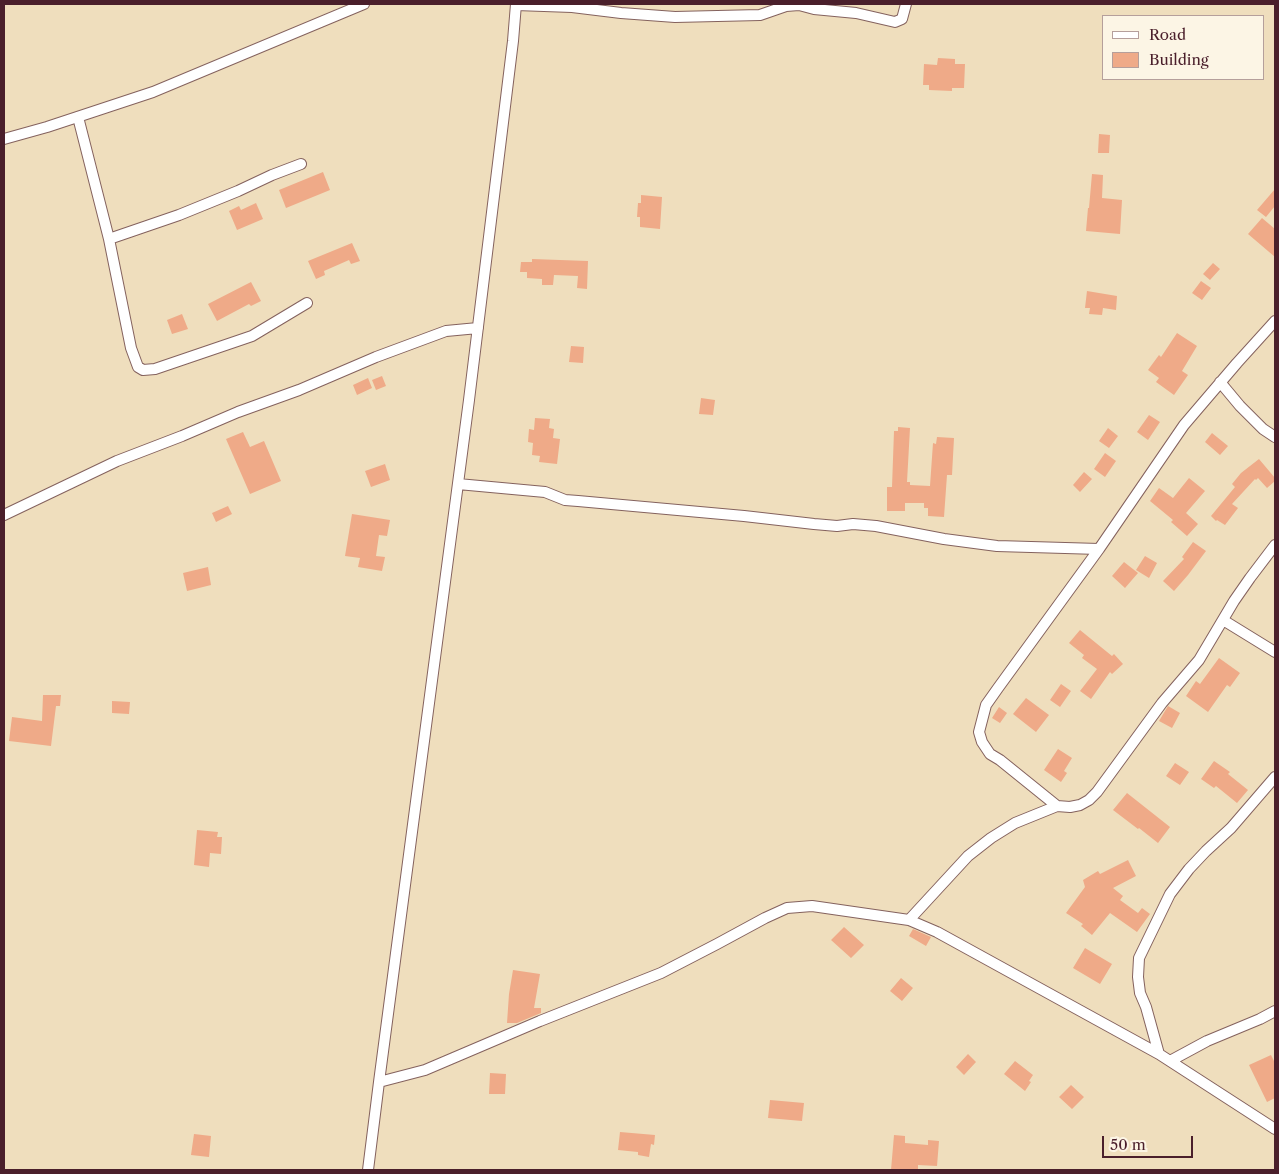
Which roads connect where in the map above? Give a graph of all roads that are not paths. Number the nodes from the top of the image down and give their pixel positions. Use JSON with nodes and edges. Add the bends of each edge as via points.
{"nodes":[{"id":1,"x":364,"y":4,"type":"edge"},
{"id":2,"x":516,"y":4,"type":"edge"},
{"id":3,"x":906,"y":4,"type":"edge"},
{"id":4,"x":78,"y":117,"type":"junction"},
{"id":5,"x":4,"y":139,"type":"edge"},
{"id":6,"x":301,"y":164,"type":"dead end"},
{"id":7,"x":109,"y":239,"type":"junction"},
{"id":8,"x":307,"y":302,"type":"dead end"},
{"id":9,"x":1274,"y":324,"type":"edge"},
{"id":10,"x":478,"y":328,"type":"junction"},
{"id":11,"x":1220,"y":382,"type":"junction"},
{"id":12,"x":1275,"y":437,"type":"edge"},
{"id":13,"x":458,"y":484,"type":"junction"},
{"id":14,"x":4,"y":515,"type":"edge"},
{"id":15,"x":1275,"y":545,"type":"edge"},
{"id":16,"x":1099,"y":549,"type":"junction"},
{"id":17,"x":1223,"y":620,"type":"junction"},
{"id":18,"x":1275,"y":652,"type":"edge"},
{"id":19,"x":1275,"y":777,"type":"edge"},
{"id":20,"x":1057,"y":806,"type":"junction"},
{"id":21,"x":909,"y":920,"type":"junction"},
{"id":22,"x":1275,"y":1011,"type":"edge"},
{"id":23,"x":1159,"y":1054,"type":"junction"},
{"id":24,"x":1170,"y":1061,"type":"junction"},
{"id":25,"x":379,"y":1082,"type":"junction"},
{"id":26,"x":1275,"y":1129,"type":"edge"},
{"id":27,"x":368,"y":1170,"type":"edge"}],
"edges":[{"from":1,"to":4,"type":"street","via":[[152,92]]},
{"from":2,"to":3,"type":"street","via":[[675,17],[760,15],[799,5],[895,22],[902,19]]},
{"from":2,"to":10,"type":"street"},
{"from":4,"to":5,"type":"street"},
{"from":4,"to":7,"type":"street"},
{"from":6,"to":7,"type":"street","via":[[179,215]]},
{"from":7,"to":8,"type":"street","via":[[132,348],[138,367],[143,370],[155,369],[252,336]]},
{"from":9,"to":11,"type":"street"},
{"from":10,"to":13,"type":"street"},
{"from":10,"to":14,"type":"street","via":[[446,331],[376,357],[117,461]]},
{"from":11,"to":12,"type":"street","via":[[1240,406]]},
{"from":11,"to":16,"type":"street","via":[[1184,425]]},
{"from":13,"to":16,"type":"street","via":[[545,492],[565,500],[837,526],[876,526],[997,546]]},
{"from":13,"to":25,"type":"street"},
{"from":15,"to":17,"type":"street"},
{"from":16,"to":20,"type":"street","via":[[986,705],[980,732],[990,754]]},
{"from":17,"to":18,"type":"street"},
{"from":17,"to":20,"type":"street","via":[[1199,660],[1162,703],[1097,792],[1080,805]]},
{"from":19,"to":23,"type":"street","via":[[1189,869],[1170,894],[1140,958],[1140,994]]},
{"from":20,"to":21,"type":"street","via":[[1015,823],[991,838],[968,856]]},
{"from":21,"to":23,"type":"street","via":[[937,932]]},
{"from":21,"to":25,"type":"street","via":[[812,906],[787,908],[661,973],[425,1070]]},
{"from":22,"to":24,"type":"street"},
{"from":23,"to":24,"type":"street"},
{"from":24,"to":26,"type":"street"},
{"from":25,"to":27,"type":"street"}]}
